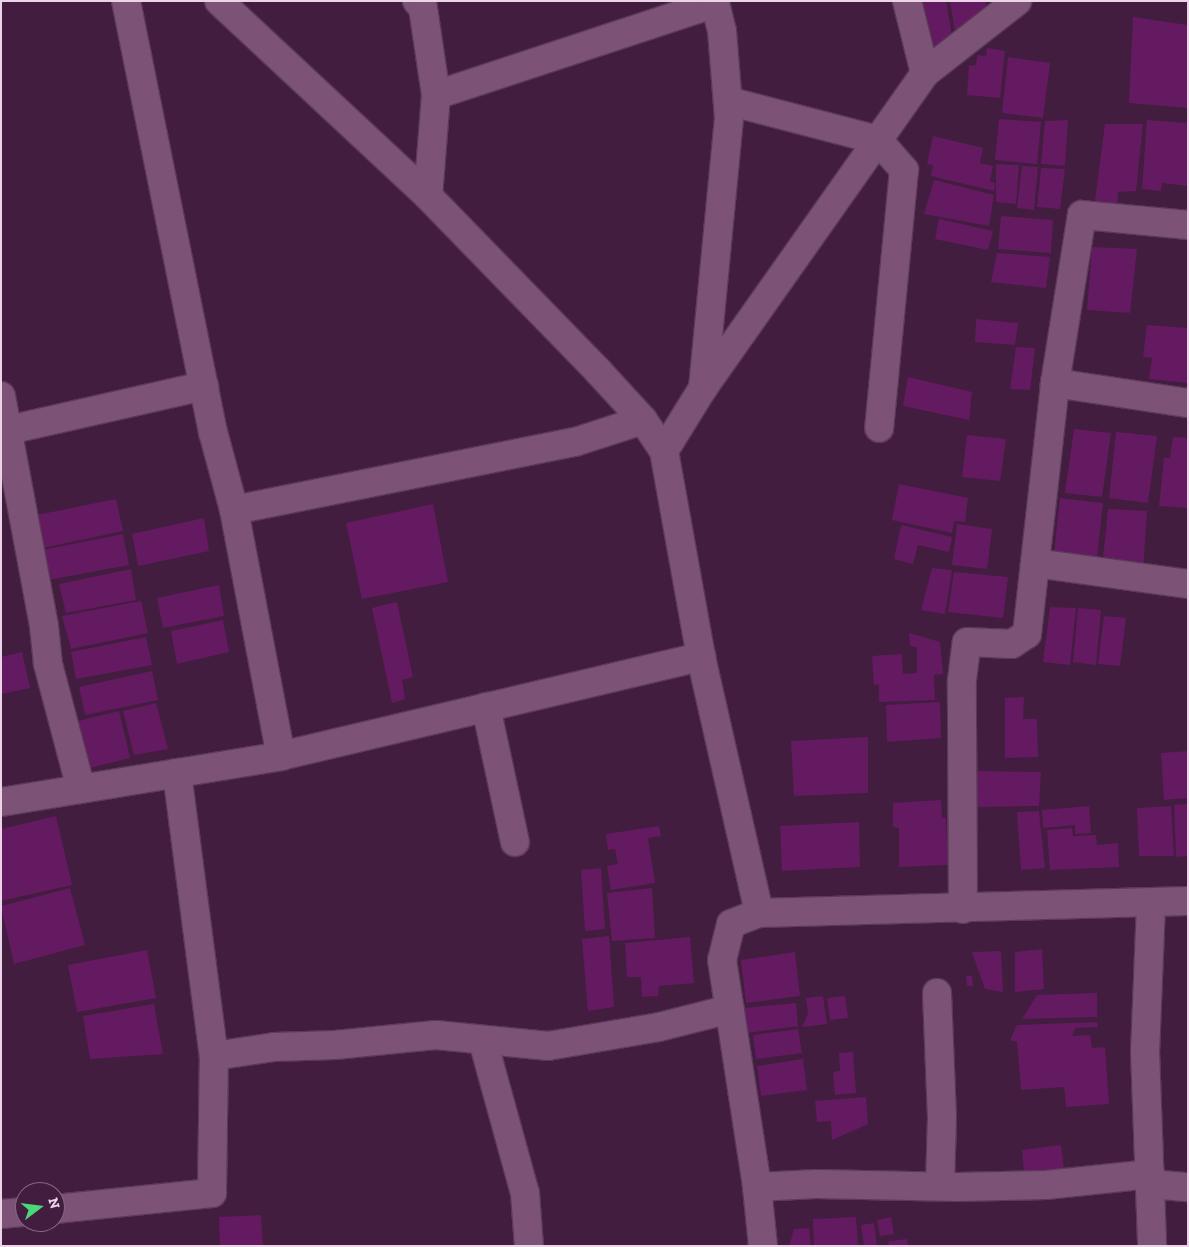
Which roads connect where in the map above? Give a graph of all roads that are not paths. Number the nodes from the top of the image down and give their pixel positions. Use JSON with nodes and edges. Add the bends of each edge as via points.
{"nodes":[{"id":1,"x":126,"y":1,"type":"edge"},
{"id":2,"x":219,"y":1,"type":"edge"},
{"id":3,"x":417,"y":1,"type":"edge"},
{"id":4,"x":907,"y":1,"type":"edge"},
{"id":5,"x":1017,"y":1,"type":"edge"},
{"id":6,"x":925,"y":73,"type":"junction"},
{"id":7,"x":436,"y":95,"type":"junction"},
{"id":8,"x":728,"y":101,"type":"junction"},
{"id":9,"x":878,"y":140,"type":"junction"},
{"id":10,"x":428,"y":196,"type":"junction"},
{"id":11,"x":1188,"y":225,"type":"edge"},
{"id":12,"x":1055,"y":383,"type":"junction"},
{"id":13,"x":204,"y":386,"type":"junction"},
{"id":14,"x":703,"y":388,"type":"junction"},
{"id":15,"x":1,"y":396,"type":"edge"},
{"id":16,"x":1188,"y":403,"type":"edge"},
{"id":17,"x":643,"y":420,"type":"junction"},
{"id":18,"x":879,"y":428,"type":"dead end"},
{"id":19,"x":8,"y":430,"type":"junction"},
{"id":20,"x":664,"y":450,"type":"junction"},
{"id":21,"x":234,"y":510,"type":"junction"},
{"id":22,"x":1035,"y":563,"type":"junction"},
{"id":23,"x":1188,"y":584,"type":"edge"},
{"id":24,"x":701,"y":657,"type":"junction"},
{"id":25,"x":486,"y":707,"type":"junction"},
{"id":26,"x":281,"y":756,"type":"junction"},
{"id":27,"x":177,"y":773,"type":"junction"},
{"id":28,"x":80,"y":789,"type":"junction"},
{"id":29,"x":1,"y":802,"type":"edge"},
{"id":30,"x":515,"y":842,"type":"dead end"},
{"id":31,"x":1188,"y":901,"type":"edge"},
{"id":32,"x":1152,"y":904,"type":"junction"},
{"id":33,"x":963,"y":909,"type":"junction"},
{"id":34,"x":759,"y":913,"type":"junction"},
{"id":35,"x":938,"y":993,"type":"dead end"},
{"id":36,"x":730,"y":1009,"type":"junction"},
{"id":37,"x":483,"y":1041,"type":"junction"},
{"id":38,"x":214,"y":1056,"type":"junction"},
{"id":39,"x":1150,"y":1179,"type":"junction"},
{"id":40,"x":940,"y":1186,"type":"junction"},
{"id":41,"x":1188,"y":1186,"type":"edge"},
{"id":42,"x":757,"y":1187,"type":"junction"},
{"id":43,"x":65,"y":1208,"type":"edge"},
{"id":44,"x":15,"y":1213,"type":"edge"},
{"id":45,"x":1,"y":1214,"type":"edge"},
{"id":46,"x":529,"y":1246,"type":"edge"},
{"id":47,"x":764,"y":1246,"type":"edge"},
{"id":48,"x":1152,"y":1246,"type":"edge"}],
"edges":[{"from":1,"to":13,"type":"street"},
{"from":2,"to":10,"type":"street"},
{"from":3,"to":7,"type":"street","via":[[423,8]]},
{"from":4,"to":6,"type":"street"},
{"from":5,"to":6,"type":"street"},
{"from":6,"to":9,"type":"street"},
{"from":7,"to":8,"type":"street","via":[[715,3],[722,31]]},
{"from":7,"to":10,"type":"street"},
{"from":8,"to":9,"type":"street"},
{"from":8,"to":14,"type":"street"},
{"from":9,"to":14,"type":"street"},
{"from":9,"to":18,"type":"street","via":[[904,170]]},
{"from":10,"to":17,"type":"street"},
{"from":11,"to":12,"type":"street","via":[[1082,215]]},
{"from":12,"to":16,"type":"street"},
{"from":12,"to":22,"type":"street"},
{"from":13,"to":19,"type":"street"},
{"from":13,"to":21,"type":"street"},
{"from":14,"to":20,"type":"street"},
{"from":15,"to":19,"type":"street"},
{"from":17,"to":20,"type":"street"},
{"from":17,"to":21,"type":"street","via":[[575,442]]},
{"from":19,"to":28,"type":"street","via":[[48,664]]},
{"from":20,"to":24,"type":"street"},
{"from":21,"to":26,"type":"street"},
{"from":22,"to":23,"type":"street"},
{"from":22,"to":33,"type":"street","via":[[1027,634],[1012,644],[967,642],[962,680]]},
{"from":24,"to":25,"type":"street"},
{"from":24,"to":34,"type":"street"},
{"from":25,"to":26,"type":"street"},
{"from":25,"to":30,"type":"street"},
{"from":26,"to":27,"type":"street"},
{"from":27,"to":28,"type":"street"},
{"from":27,"to":38,"type":"street"},
{"from":28,"to":29,"type":"street"},
{"from":31,"to":32,"type":"street"},
{"from":32,"to":33,"type":"street"},
{"from":32,"to":39,"type":"street","via":[[1145,1051]]},
{"from":33,"to":34,"type":"street"},
{"from":34,"to":36,"type":"street","via":[[731,924],[722,960]]},
{"from":35,"to":40,"type":"street","via":[[942,1118]]},
{"from":36,"to":37,"type":"street","via":[[659,1027],[548,1046]]},
{"from":36,"to":42,"type":"street"},
{"from":37,"to":38,"type":"street","via":[[436,1035],[336,1045],[274,1047]]},
{"from":37,"to":46,"type":"street","via":[[525,1193]]},
{"from":38,"to":43,"type":"street","via":[[212,1194]]},
{"from":39,"to":40,"type":"street","via":[[1046,1185]]},
{"from":39,"to":41,"type":"street"},
{"from":39,"to":48,"type":"street"},
{"from":40,"to":42,"type":"street","via":[[816,1184]]},
{"from":42,"to":47,"type":"street"},
{"from":44,"to":45,"type":"street"}]}
